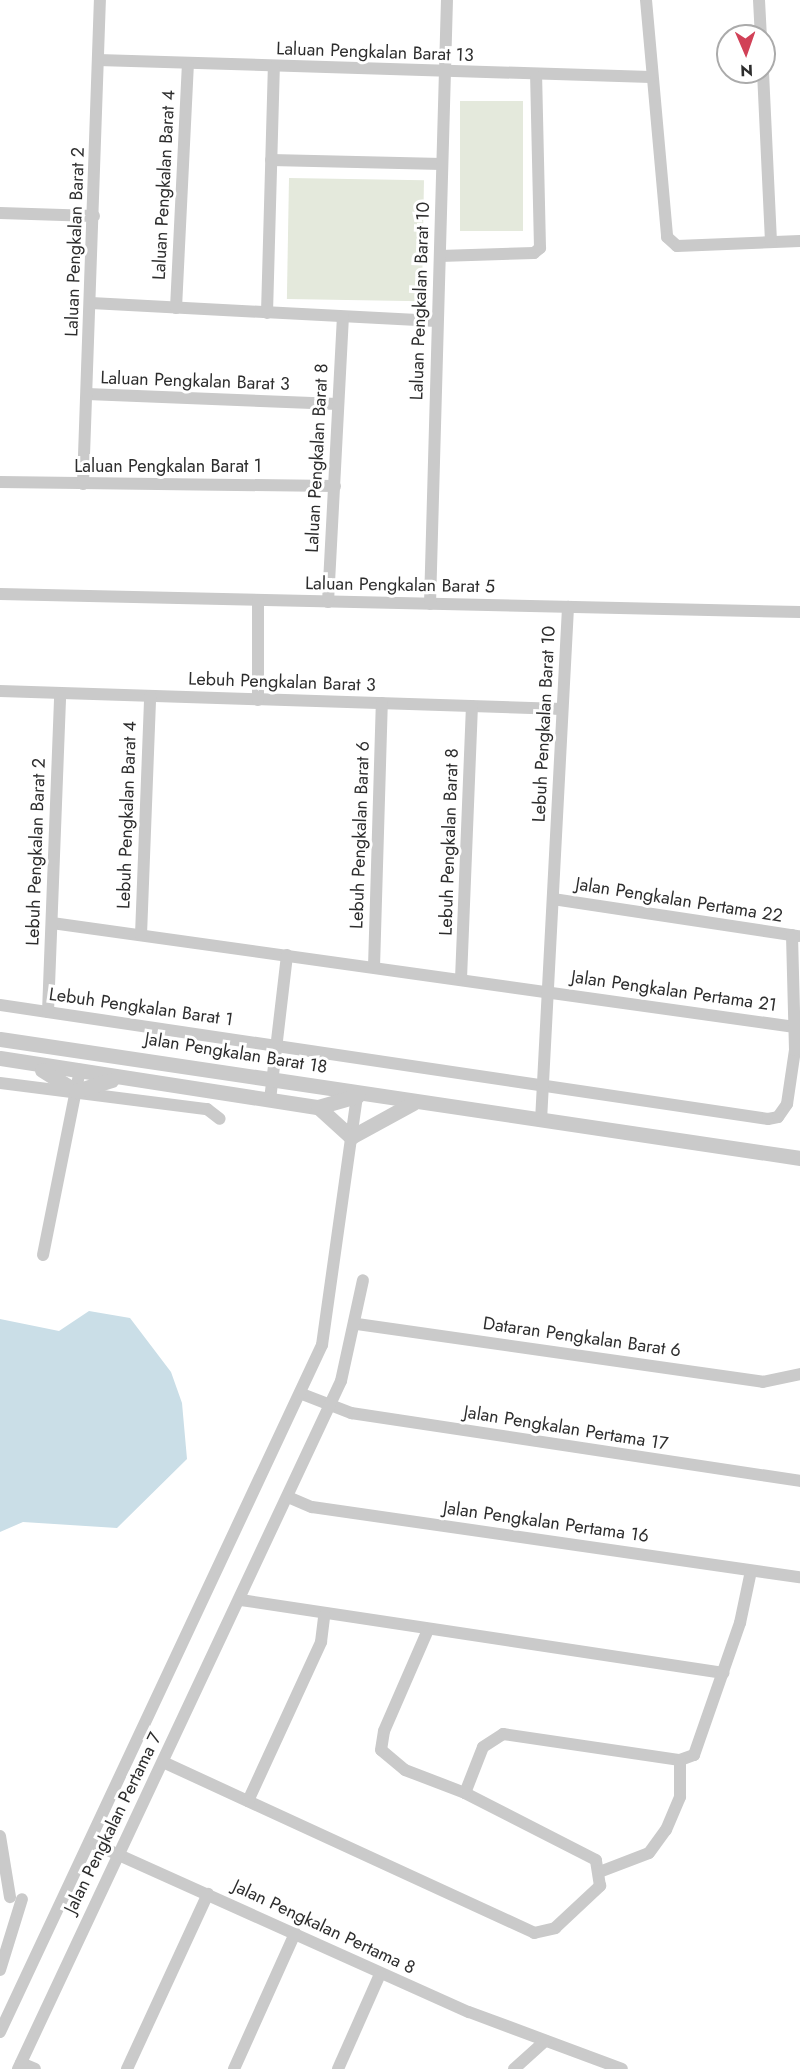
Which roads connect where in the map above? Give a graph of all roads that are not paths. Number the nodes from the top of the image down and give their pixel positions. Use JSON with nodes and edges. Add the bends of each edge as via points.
{"nodes":[{"id":1,"x":100,"y":0,"type":"edge"},
{"id":2,"x":447,"y":0,"type":"edge"},
{"id":3,"x":646,"y":0,"type":"edge"},
{"id":4,"x":759,"y":0,"type":"edge"},
{"id":5,"x":760,"y":24,"type":"edge"},
{"id":6,"x":98,"y":60,"type":"junction"},
{"id":7,"x":189,"y":64,"type":"junction"},
{"id":8,"x":274,"y":67,"type":"junction"},
{"id":9,"x":444,"y":71,"type":"junction"},
{"id":10,"x":536,"y":77,"type":"junction"},
{"id":11,"x":651,"y":77,"type":"junction"},
{"id":12,"x":764,"y":84,"type":"edge"},
{"id":13,"x":271,"y":160,"type":"junction"},
{"id":14,"x":442,"y":164,"type":"junction"},
{"id":15,"x":0,"y":213,"type":"edge"},
{"id":16,"x":93,"y":216,"type":"junction"},
{"id":17,"x":800,"y":241,"type":"edge"},
{"id":18,"x":771,"y":242,"type":"junction"},
{"id":19,"x":440,"y":256,"type":"junction"},
{"id":20,"x":91,"y":303,"type":"junction"},
{"id":21,"x":176,"y":308,"type":"junction"},
{"id":22,"x":267,"y":313,"type":"junction"},
{"id":23,"x":343,"y":317,"type":"junction"},
{"id":24,"x":437,"y":321,"type":"junction"},
{"id":25,"x":87,"y":394,"type":"junction"},
{"id":26,"x":338,"y":404,"type":"junction"},
{"id":27,"x":0,"y":482,"type":"edge"},
{"id":28,"x":83,"y":484,"type":"junction"},
{"id":29,"x":335,"y":486,"type":"junction"},
{"id":30,"x":0,"y":594,"type":"edge"},
{"id":31,"x":258,"y":600,"type":"junction"},
{"id":32,"x":328,"y":602,"type":"junction"},
{"id":33,"x":430,"y":604,"type":"junction"},
{"id":34,"x":568,"y":607,"type":"junction"},
{"id":35,"x":800,"y":612,"type":"edge"},
{"id":36,"x":0,"y":691,"type":"edge"},
{"id":37,"x":60,"y":693,"type":"junction"},
{"id":38,"x":150,"y":696,"type":"junction"},
{"id":39,"x":258,"y":700,"type":"junction"},
{"id":40,"x":382,"y":704,"type":"junction"},
{"id":41,"x":472,"y":706,"type":"junction"},
{"id":42,"x":562,"y":709,"type":"junction"},
{"id":43,"x":553,"y":899,"type":"junction"},
{"id":44,"x":52,"y":923,"type":"junction"},
{"id":45,"x":141,"y":935,"type":"junction"},
{"id":46,"x":796,"y":935,"type":"edge"},
{"id":47,"x":287,"y":955,"type":"junction"},
{"id":48,"x":374,"y":967,"type":"junction"},
{"id":49,"x":461,"y":979,"type":"junction"},
{"id":50,"x":548,"y":991,"type":"junction"},
{"id":51,"x":0,"y":1005,"type":"edge"},
{"id":52,"x":48,"y":1012,"type":"junction"},
{"id":53,"x":795,"y":1027,"type":"junction"},
{"id":54,"x":0,"y":1039,"type":"edge"},
{"id":55,"x":38,"y":1043,"type":"junction"},
{"id":56,"x":277,"y":1045,"type":"junction"},
{"id":57,"x":127,"y":1057,"type":"junction"},
{"id":58,"x":0,"y":1058,"type":"edge"},
{"id":59,"x":19,"y":1061,"type":"junction"},
{"id":60,"x":80,"y":1070,"type":"junction"},
{"id":61,"x":273,"y":1076,"type":"junction"},
{"id":62,"x":138,"y":1079,"type":"junction"},
{"id":63,"x":0,"y":1083,"type":"edge"},
{"id":64,"x":543,"y":1084,"type":"junction"},
{"id":65,"x":75,"y":1093,"type":"junction"},
{"id":66,"x":357,"y":1096,"type":"junction"},
{"id":67,"x":270,"y":1100,"type":"junction"},
{"id":68,"x":413,"y":1103,"type":"junction"},
{"id":69,"x":318,"y":1107,"type":"junction"},
{"id":70,"x":220,"y":1119,"type":"dead end"},
{"id":71,"x":541,"y":1122,"type":"junction"},
{"id":72,"x":351,"y":1137,"type":"junction"},
{"id":73,"x":800,"y":1158,"type":"edge"},
{"id":74,"x":43,"y":1255,"type":"dead end"},
{"id":75,"x":363,"y":1280,"type":"dead end"},
{"id":76,"x":357,"y":1324,"type":"junction"},
{"id":77,"x":800,"y":1374,"type":"edge"},
{"id":78,"x":302,"y":1394,"type":"junction"},
{"id":79,"x":329,"y":1404,"type":"junction"},
{"id":80,"x":800,"y":1481,"type":"edge"},
{"id":81,"x":288,"y":1497,"type":"junction"},
{"id":82,"x":751,"y":1571,"type":"junction"},
{"id":83,"x":800,"y":1577,"type":"edge"},
{"id":84,"x":241,"y":1600,"type":"junction"},
{"id":85,"x":324,"y":1616,"type":"junction"},
{"id":86,"x":428,"y":1630,"type":"junction"},
{"id":87,"x":724,"y":1673,"type":"junction"},
{"id":88,"x":680,"y":1760,"type":"junction"},
{"id":89,"x":163,"y":1762,"type":"junction"},
{"id":90,"x":465,"y":1793,"type":"junction"},
{"id":91,"x":248,"y":1801,"type":"junction"},
{"id":92,"x":0,"y":1836,"type":"edge"},
{"id":93,"x":90,"y":1842,"type":"junction"},
{"id":94,"x":119,"y":1854,"type":"junction"},
{"id":95,"x":602,"y":1871,"type":"junction"},
{"id":96,"x":208,"y":1894,"type":"junction"},
{"id":97,"x":295,"y":1933,"type":"junction"},
{"id":98,"x":3,"y":1956,"type":"edge"},
{"id":99,"x":0,"y":1970,"type":"edge"},
{"id":100,"x":380,"y":1974,"type":"junction"},
{"id":101,"x":0,"y":2032,"type":"edge"},
{"id":102,"x":545,"y":2041,"type":"junction"},
{"id":103,"x":16,"y":2067,"type":"edge"},
{"id":104,"x":35,"y":2069,"type":"edge"},
{"id":105,"x":128,"y":2069,"type":"edge"},
{"id":106,"x":234,"y":2069,"type":"edge"},
{"id":107,"x":338,"y":2069,"type":"edge"},
{"id":108,"x":514,"y":2069,"type":"edge"},
{"id":109,"x":622,"y":2069,"type":"edge"}],
"edges":[{"from":1,"to":6,"type":"street","name":"Laluan Pengkalan Barat 2"},
{"from":2,"to":9,"type":"street","name":"Laluan Pengkalan Barat 10"},
{"from":3,"to":11,"type":"street"},
{"from":4,"to":5,"type":"street"},
{"from":6,"to":7,"type":"street","name":"Laluan Pengkalan Barat 13"},
{"from":6,"to":16,"type":"street","name":"Laluan Pengkalan Barat 2"},
{"from":7,"to":8,"type":"street","name":"Laluan Pengkalan Barat 13"},
{"from":7,"to":21,"type":"street","name":"Laluan Pengkalan Barat 4"},
{"from":8,"to":9,"type":"street","name":"Laluan Pengkalan Barat 13"},
{"from":8,"to":13,"type":"street"},
{"from":9,"to":10,"type":"street","name":"Laluan Pengkalan Barat 13"},
{"from":9,"to":14,"type":"street","name":"Laluan Pengkalan Barat 10"},
{"from":10,"to":11,"type":"street","name":"Laluan Pengkalan Barat 13"},
{"from":10,"to":19,"type":"street","via":[[540,248],[534,253]]},
{"from":11,"to":18,"type":"street","via":[[658,99],[667,237],[677,246]]},
{"from":12,"to":18,"type":"street"},
{"from":13,"to":14,"type":"street"},
{"from":13,"to":22,"type":"street"},
{"from":14,"to":19,"type":"street","name":"Laluan Pengkalan Barat 10"},
{"from":15,"to":16,"type":"street"},
{"from":16,"to":20,"type":"street","name":"Laluan Pengkalan Barat 2"},
{"from":17,"to":18,"type":"street"},
{"from":19,"to":24,"type":"street","name":"Laluan Pengkalan Barat 10"},
{"from":20,"to":21,"type":"street"},
{"from":20,"to":25,"type":"street","name":"Laluan Pengkalan Barat 2"},
{"from":21,"to":22,"type":"street"},
{"from":22,"to":23,"type":"street"},
{"from":23,"to":24,"type":"street"},
{"from":23,"to":26,"type":"street","name":"Laluan Pengkalan Barat 8"},
{"from":24,"to":33,"type":"street","name":"Laluan Pengkalan Barat 10"},
{"from":25,"to":26,"type":"street","name":"Laluan Pengkalan Barat 3"},
{"from":25,"to":28,"type":"street","name":"Laluan Pengkalan Barat 2"},
{"from":26,"to":29,"type":"street","name":"Laluan Pengkalan Barat 8"},
{"from":27,"to":28,"type":"street","name":"Laluan Pengkalan Barat 1"},
{"from":28,"to":29,"type":"street","name":"Laluan Pengkalan Barat 1"},
{"from":29,"to":32,"type":"street","name":"Laluan Pengkalan Barat 8"},
{"from":30,"to":31,"type":"street","name":"Laluan Pengkalan Barat 5"},
{"from":31,"to":32,"type":"street","name":"Laluan Pengkalan Barat 5"},
{"from":31,"to":39,"type":"street"},
{"from":32,"to":33,"type":"street","name":"Laluan Pengkalan Barat 5"},
{"from":33,"to":34,"type":"street","name":"Laluan Pengkalan Barat 5"},
{"from":34,"to":35,"type":"street","name":"Laluan Pengkalan Barat 5"},
{"from":34,"to":42,"type":"street","name":"Lebuh Pengkalan Barat 10"},
{"from":36,"to":37,"type":"street","name":"Lebuh Pengkalan Barat 3"},
{"from":37,"to":38,"type":"street","name":"Lebuh Pengkalan Barat 3"},
{"from":37,"to":44,"type":"street","name":"Lebuh Pengkalan Barat 2"},
{"from":38,"to":39,"type":"street","name":"Lebuh Pengkalan Barat 3"},
{"from":38,"to":45,"type":"street","name":"Lebuh Pengkalan Barat 4"},
{"from":39,"to":40,"type":"street","name":"Lebuh Pengkalan Barat 3"},
{"from":40,"to":41,"type":"street","name":"Lebuh Pengkalan Barat 3"},
{"from":40,"to":48,"type":"street","name":"Lebuh Pengkalan Barat 6"},
{"from":41,"to":42,"type":"street","name":"Lebuh Pengkalan Barat 3"},
{"from":41,"to":49,"type":"street","name":"Lebuh Pengkalan Barat 8"},
{"from":42,"to":43,"type":"street","name":"Lebuh Pengkalan Barat 10"},
{"from":43,"to":46,"type":"street","name":"Jalan Pengkalan Pertama 22"},
{"from":43,"to":50,"type":"street","name":"Lebuh Pengkalan Barat 10"},
{"from":44,"to":45,"type":"street"},
{"from":44,"to":52,"type":"street","name":"Lebuh Pengkalan Barat 2"},
{"from":45,"to":47,"type":"street"},
{"from":46,"to":53,"type":"street"},
{"from":47,"to":48,"type":"street"},
{"from":47,"to":56,"type":"street"},
{"from":48,"to":49,"type":"street"},
{"from":49,"to":50,"type":"street"},
{"from":50,"to":53,"type":"street","name":"Jalan Pengkalan Pertama 21"},
{"from":50,"to":64,"type":"street","name":"Lebuh Pengkalan Barat 10"},
{"from":51,"to":52,"type":"street","name":"Lebuh Pengkalan Barat 1"},
{"from":52,"to":56,"type":"street","name":"Lebuh Pengkalan Barat 1"},
{"from":53,"to":64,"type":"street","name":"Lebuh Pengkalan Barat 1","via":[[787,1104],[778,1117],[768,1119]]},
{"from":54,"to":55,"type":"street","name":"Jalan Pengkalan Barat 18"},
{"from":55,"to":57,"type":"street","name":"Jalan Pengkalan Barat 18"},
{"from":55,"to":60,"type":"street"},
{"from":56,"to":61,"type":"street"},
{"from":56,"to":64,"type":"street","name":"Lebuh Pengkalan Barat 1"},
{"from":57,"to":60,"type":"street","via":[[92,1060]]},
{"from":57,"to":61,"type":"street","name":"Jalan Pengkalan Barat 18"},
{"from":58,"to":59,"type":"street","name":"Jalan Pengkalan Barat 18"},
{"from":59,"to":60,"type":"street","name":"Jalan Pengkalan Barat 18"},
{"from":59,"to":65,"type":"street","via":[[59,1076]]},
{"from":60,"to":62,"type":"street","name":"Jalan Pengkalan Barat 18"},
{"from":60,"to":65,"type":"street"},
{"from":61,"to":66,"type":"street","name":"Jalan Pengkalan Barat 18"},
{"from":61,"to":67,"type":"street"},
{"from":62,"to":65,"type":"street","via":[[99,1081]]},
{"from":62,"to":67,"type":"street","name":"Jalan Pengkalan Barat 18"},
{"from":63,"to":65,"type":"street"},
{"from":64,"to":71,"type":"street","name":"Lebuh Pengkalan Barat 10"},
{"from":65,"to":70,"type":"street","via":[[207,1109]]},
{"from":65,"to":74,"type":"street"},
{"from":66,"to":68,"type":"street"},
{"from":66,"to":69,"type":"street","name":"Jalan Pengkalan Barat 18"},
{"from":66,"to":72,"type":"street"},
{"from":67,"to":69,"type":"street","name":"Jalan Pengkalan Barat 18"},
{"from":68,"to":71,"type":"street"},
{"from":68,"to":72,"type":"street"},
{"from":69,"to":72,"type":"street"},
{"from":71,"to":73,"type":"street"},
{"from":72,"to":78,"type":"street","via":[[322,1345]]},
{"from":75,"to":76,"type":"street","name":"Jalan Pengkalan Pertama 7"},
{"from":76,"to":77,"type":"street","name":"Dataran Pengkalan Barat 6","via":[[763,1382]]},
{"from":76,"to":79,"type":"street","name":"Jalan Pengkalan Pertama 7"},
{"from":78,"to":79,"type":"street","name":"Jalan Pengkalan Pertama 17"},
{"from":78,"to":93,"type":"street"},
{"from":79,"to":80,"type":"street","name":"Jalan Pengkalan Pertama 17","via":[[351,1413]]},
{"from":79,"to":81,"type":"street","name":"Jalan Pengkalan Pertama 7"},
{"from":81,"to":82,"type":"street","name":"Jalan Pengkalan Pertama 16","via":[[312,1507]]},
{"from":81,"to":84,"type":"street","name":"Jalan Pengkalan Pertama 7"},
{"from":82,"to":83,"type":"street","name":"Jalan Pengkalan Pertama 16"},
{"from":82,"to":87,"type":"street"},
{"from":84,"to":85,"type":"street"},
{"from":84,"to":89,"type":"street","name":"Jalan Pengkalan Pertama 7"},
{"from":85,"to":86,"type":"street"},
{"from":85,"to":91,"type":"street","via":[[321,1642]]},
{"from":86,"to":87,"type":"street"},
{"from":86,"to":90,"type":"street","via":[[384,1731],[381,1750],[405,1770]]},
{"from":87,"to":88,"type":"street","via":[[701,1747]]},
{"from":88,"to":90,"type":"street","via":[[504,1734],[483,1747]]},
{"from":88,"to":95,"type":"street","via":[[680,1797],[666,1830],[649,1853]]},
{"from":89,"to":91,"type":"street"},
{"from":89,"to":94,"type":"street","name":"Jalan Pengkalan Pertama 7"},
{"from":90,"to":95,"type":"street","via":[[588,1854]]},
{"from":91,"to":95,"type":"street","via":[[534,1932],[555,1928],[600,1886]]},
{"from":92,"to":98,"type":"street","via":[[16,1898]]},
{"from":93,"to":94,"type":"street","name":"Jalan Pengkalan Pertama 8"},
{"from":93,"to":101,"type":"street"},
{"from":94,"to":96,"type":"street","name":"Jalan Pengkalan Pertama 8"},
{"from":94,"to":103,"type":"street","name":"Jalan Pengkalan Pertama 7"},
{"from":96,"to":97,"type":"street","name":"Jalan Pengkalan Pertama 8"},
{"from":96,"to":105,"type":"street"},
{"from":97,"to":100,"type":"street","name":"Jalan Pengkalan Pertama 8"},
{"from":97,"to":106,"type":"street"},
{"from":98,"to":99,"type":"street"},
{"from":100,"to":102,"type":"street","name":"Jalan Pengkalan Pertama 8"},
{"from":100,"to":107,"type":"street"},
{"from":102,"to":108,"type":"street"},
{"from":102,"to":109,"type":"street","name":"Jalan Pengkalan Pertama 8"},
{"from":103,"to":104,"type":"street"}]}
